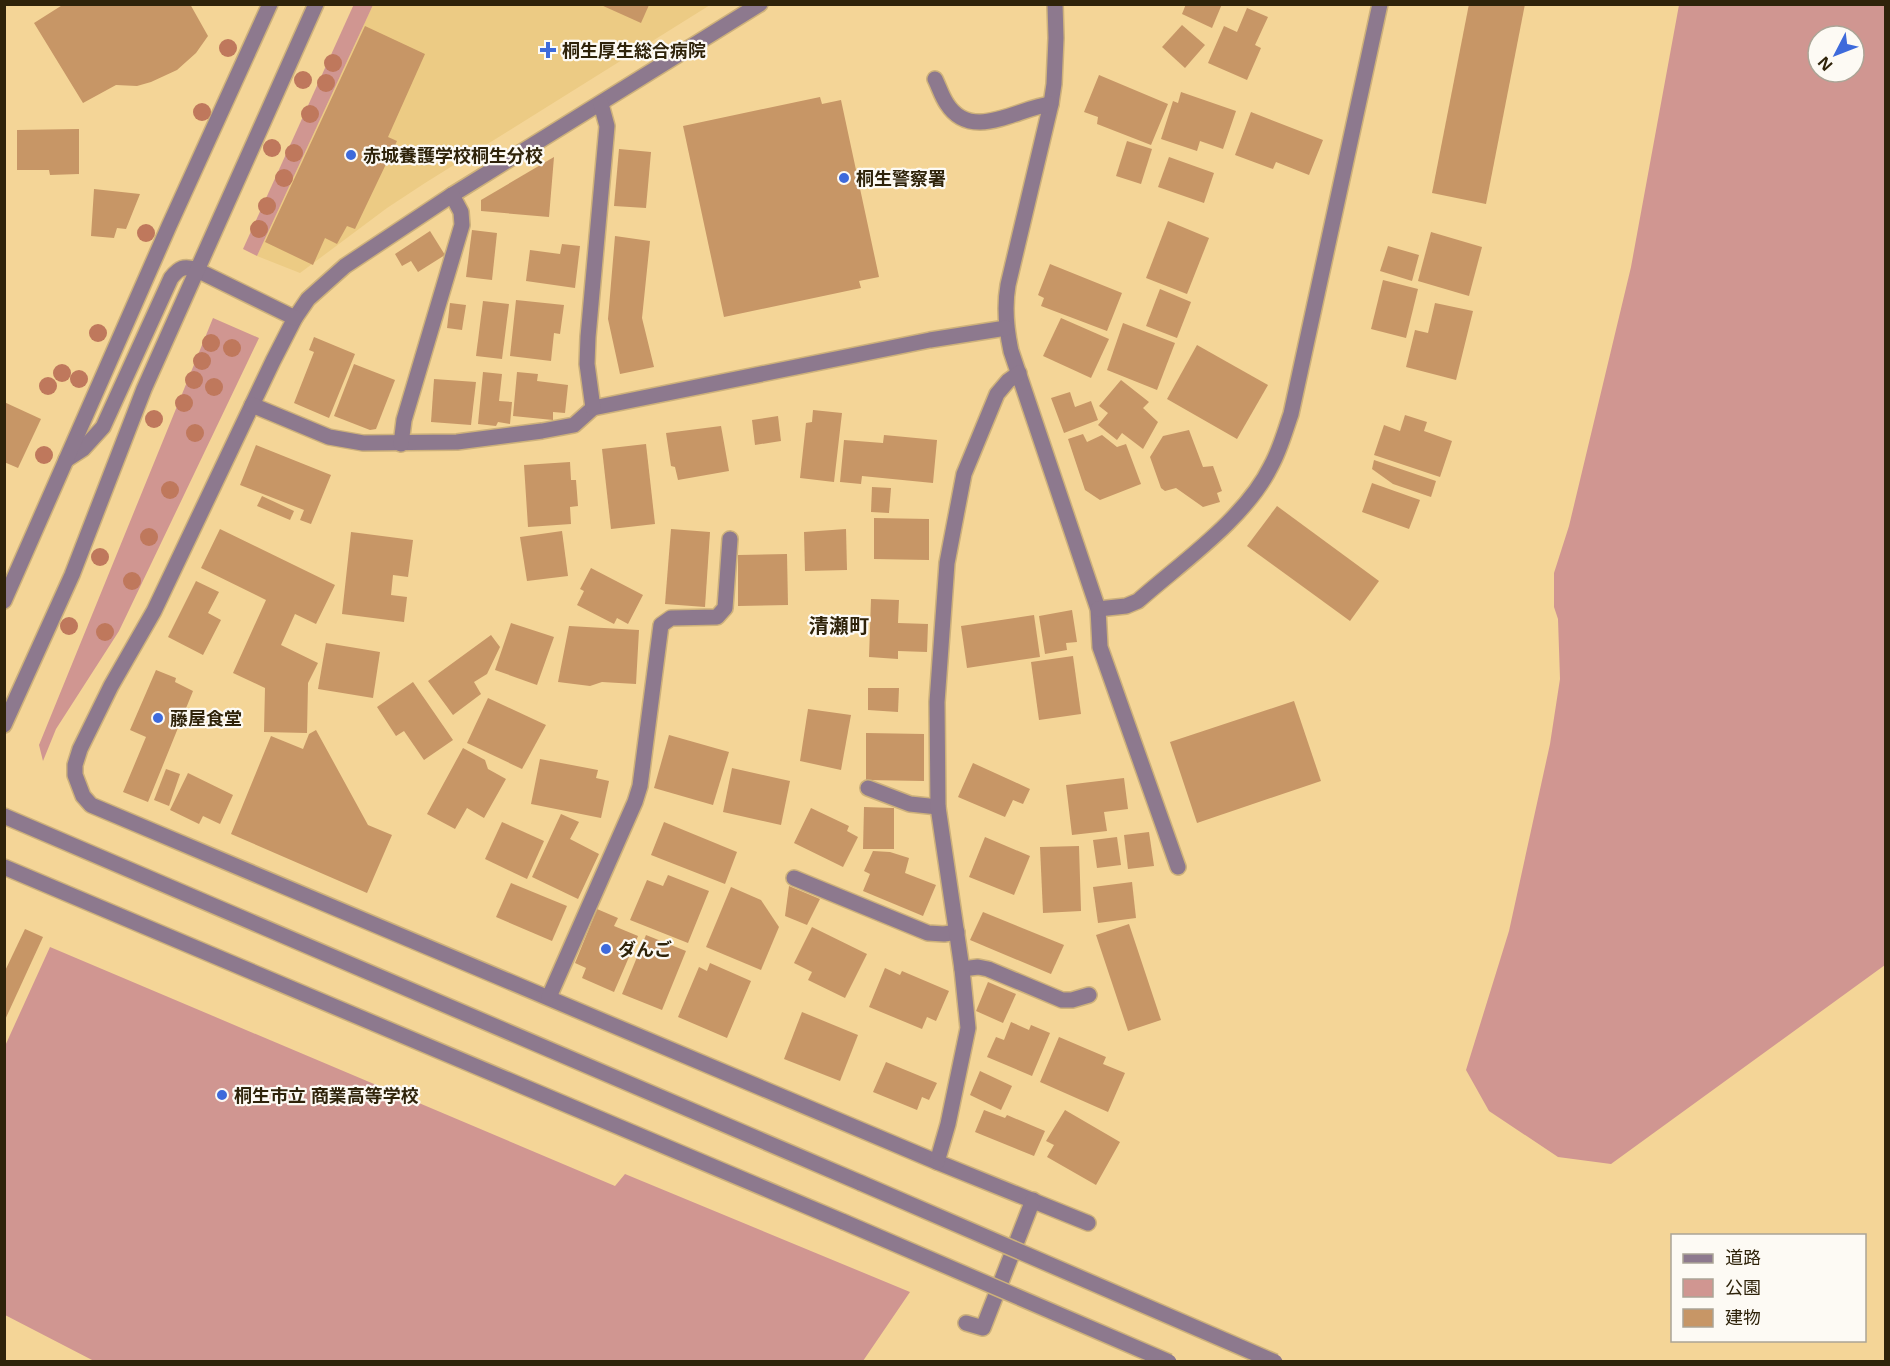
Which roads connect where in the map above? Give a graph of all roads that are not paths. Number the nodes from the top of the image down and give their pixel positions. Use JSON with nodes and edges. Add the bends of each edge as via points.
{"nodes":[{"id":1,"x":270,"y":4,"type":"edge"},
{"id":2,"x":316,"y":4,"type":"edge"},
{"id":3,"x":760,"y":4,"type":"edge"},
{"id":4,"x":1055,"y":4,"type":"edge"},
{"id":5,"x":1380,"y":4,"type":"edge"},
{"id":6,"x":935,"y":79,"type":"dead end"},
{"id":7,"x":602,"y":104,"type":"junction"},
{"id":8,"x":1050,"y":104,"type":"junction"},
{"id":9,"x":452,"y":195,"type":"junction"},
{"id":10,"x":196,"y":270,"type":"junction"},
{"id":11,"x":296,"y":318,"type":"junction"},
{"id":12,"x":1006,"y":328,"type":"junction"},
{"id":13,"x":1018,"y":374,"type":"junction"},
{"id":14,"x":252,"y":405,"type":"junction"},
{"id":15,"x":593,"y":408,"type":"junction"},
{"id":16,"x":401,"y":444,"type":"junction"},
{"id":17,"x":66,"y":460,"type":"junction"},
{"id":18,"x":730,"y":539,"type":"dead end"},
{"id":19,"x":4,"y":601,"type":"edge"},
{"id":20,"x":1098,"y":609,"type":"junction"},
{"id":21,"x":4,"y":725,"type":"edge"},
{"id":22,"x":868,"y":788,"type":"dead end"},
{"id":23,"x":938,"y":807,"type":"junction"},
{"id":24,"x":4,"y":816,"type":"edge"},
{"id":25,"x":4,"y":867,"type":"edge"},
{"id":26,"x":1178,"y":867,"type":"dead end"},
{"id":27,"x":794,"y":878,"type":"dead end"},
{"id":28,"x":957,"y":932,"type":"junction"},
{"id":29,"x":962,"y":969,"type":"junction"},
{"id":30,"x":1089,"y":995,"type":"dead end"},
{"id":31,"x":549,"y":997,"type":"junction"},
{"id":32,"x":937,"y":1162,"type":"junction"},
{"id":33,"x":1033,"y":1200,"type":"junction"},
{"id":34,"x":1088,"y":1223,"type":"dead end"},
{"id":35,"x":966,"y":1323,"type":"dead end"},
{"id":36,"x":1169,"y":1362,"type":"edge"},
{"id":37,"x":1275,"y":1362,"type":"edge"}],
"edges":[{"from":1,"to":17,"type":"street"},
{"from":2,"to":10,"type":"street"},
{"from":3,"to":7,"type":"street"},
{"from":4,"to":8,"type":"street"},
{"from":5,"to":20,"type":"street","via":[[1291,414],[1271,467],[1244,506],[1138,601]]},
{"from":6,"to":8,"type":"street","via":[[948,106],[969,120],[984,123]]},
{"from":7,"to":9,"type":"street"},
{"from":7,"to":15,"type":"street","via":[[607,126],[587,364]]},
{"from":8,"to":12,"type":"street","via":[[1008,285]]},
{"from":9,"to":11,"type":"street","via":[[345,266],[308,299]]},
{"from":9,"to":16,"type":"street","via":[[461,212],[462,225],[404,420]]},
{"from":10,"to":11,"type":"street"},
{"from":10,"to":17,"type":"street","via":[[181,268],[171,278],[103,427],[83,449]]},
{"from":10,"to":21,"type":"street","via":[[72,575]]},
{"from":11,"to":14,"type":"street"},
{"from":12,"to":13,"type":"street"},
{"from":12,"to":15,"type":"street"},
{"from":13,"to":20,"type":"street"},
{"from":13,"to":23,"type":"street","via":[[997,394],[964,474],[947,563],[937,702]]},
{"from":14,"to":16,"type":"street","via":[[329,437]]},
{"from":14,"to":31,"type":"street","via":[[154,611],[80,749],[75,775],[83,796],[91,805]]},
{"from":15,"to":16,"type":"street","via":[[574,424],[542,431],[456,442]]},
{"from":17,"to":19,"type":"street"},
{"from":18,"to":31,"type":"street","via":[[725,608],[717,617],[671,618],[661,625],[640,786]]},
{"from":20,"to":26,"type":"street","via":[[1100,647]]},
{"from":22,"to":23,"type":"street","via":[[910,804]]},
{"from":23,"to":28,"type":"street"},
{"from":24,"to":37,"type":"street","bridge":true},
{"from":25,"to":36,"type":"street","bridge":true},
{"from":27,"to":28,"type":"street","via":[[928,933]]},
{"from":28,"to":29,"type":"street"},
{"from":29,"to":30,"type":"street","via":[[988,969],[1062,1000]]},
{"from":29,"to":32,"type":"street","via":[[967,1038]]},
{"from":31,"to":32,"type":"street"},
{"from":32,"to":33,"type":"street"},
{"from":33,"to":34,"type":"street"},
{"from":33,"to":35,"type":"street","via":[[983,1328]]}]}
